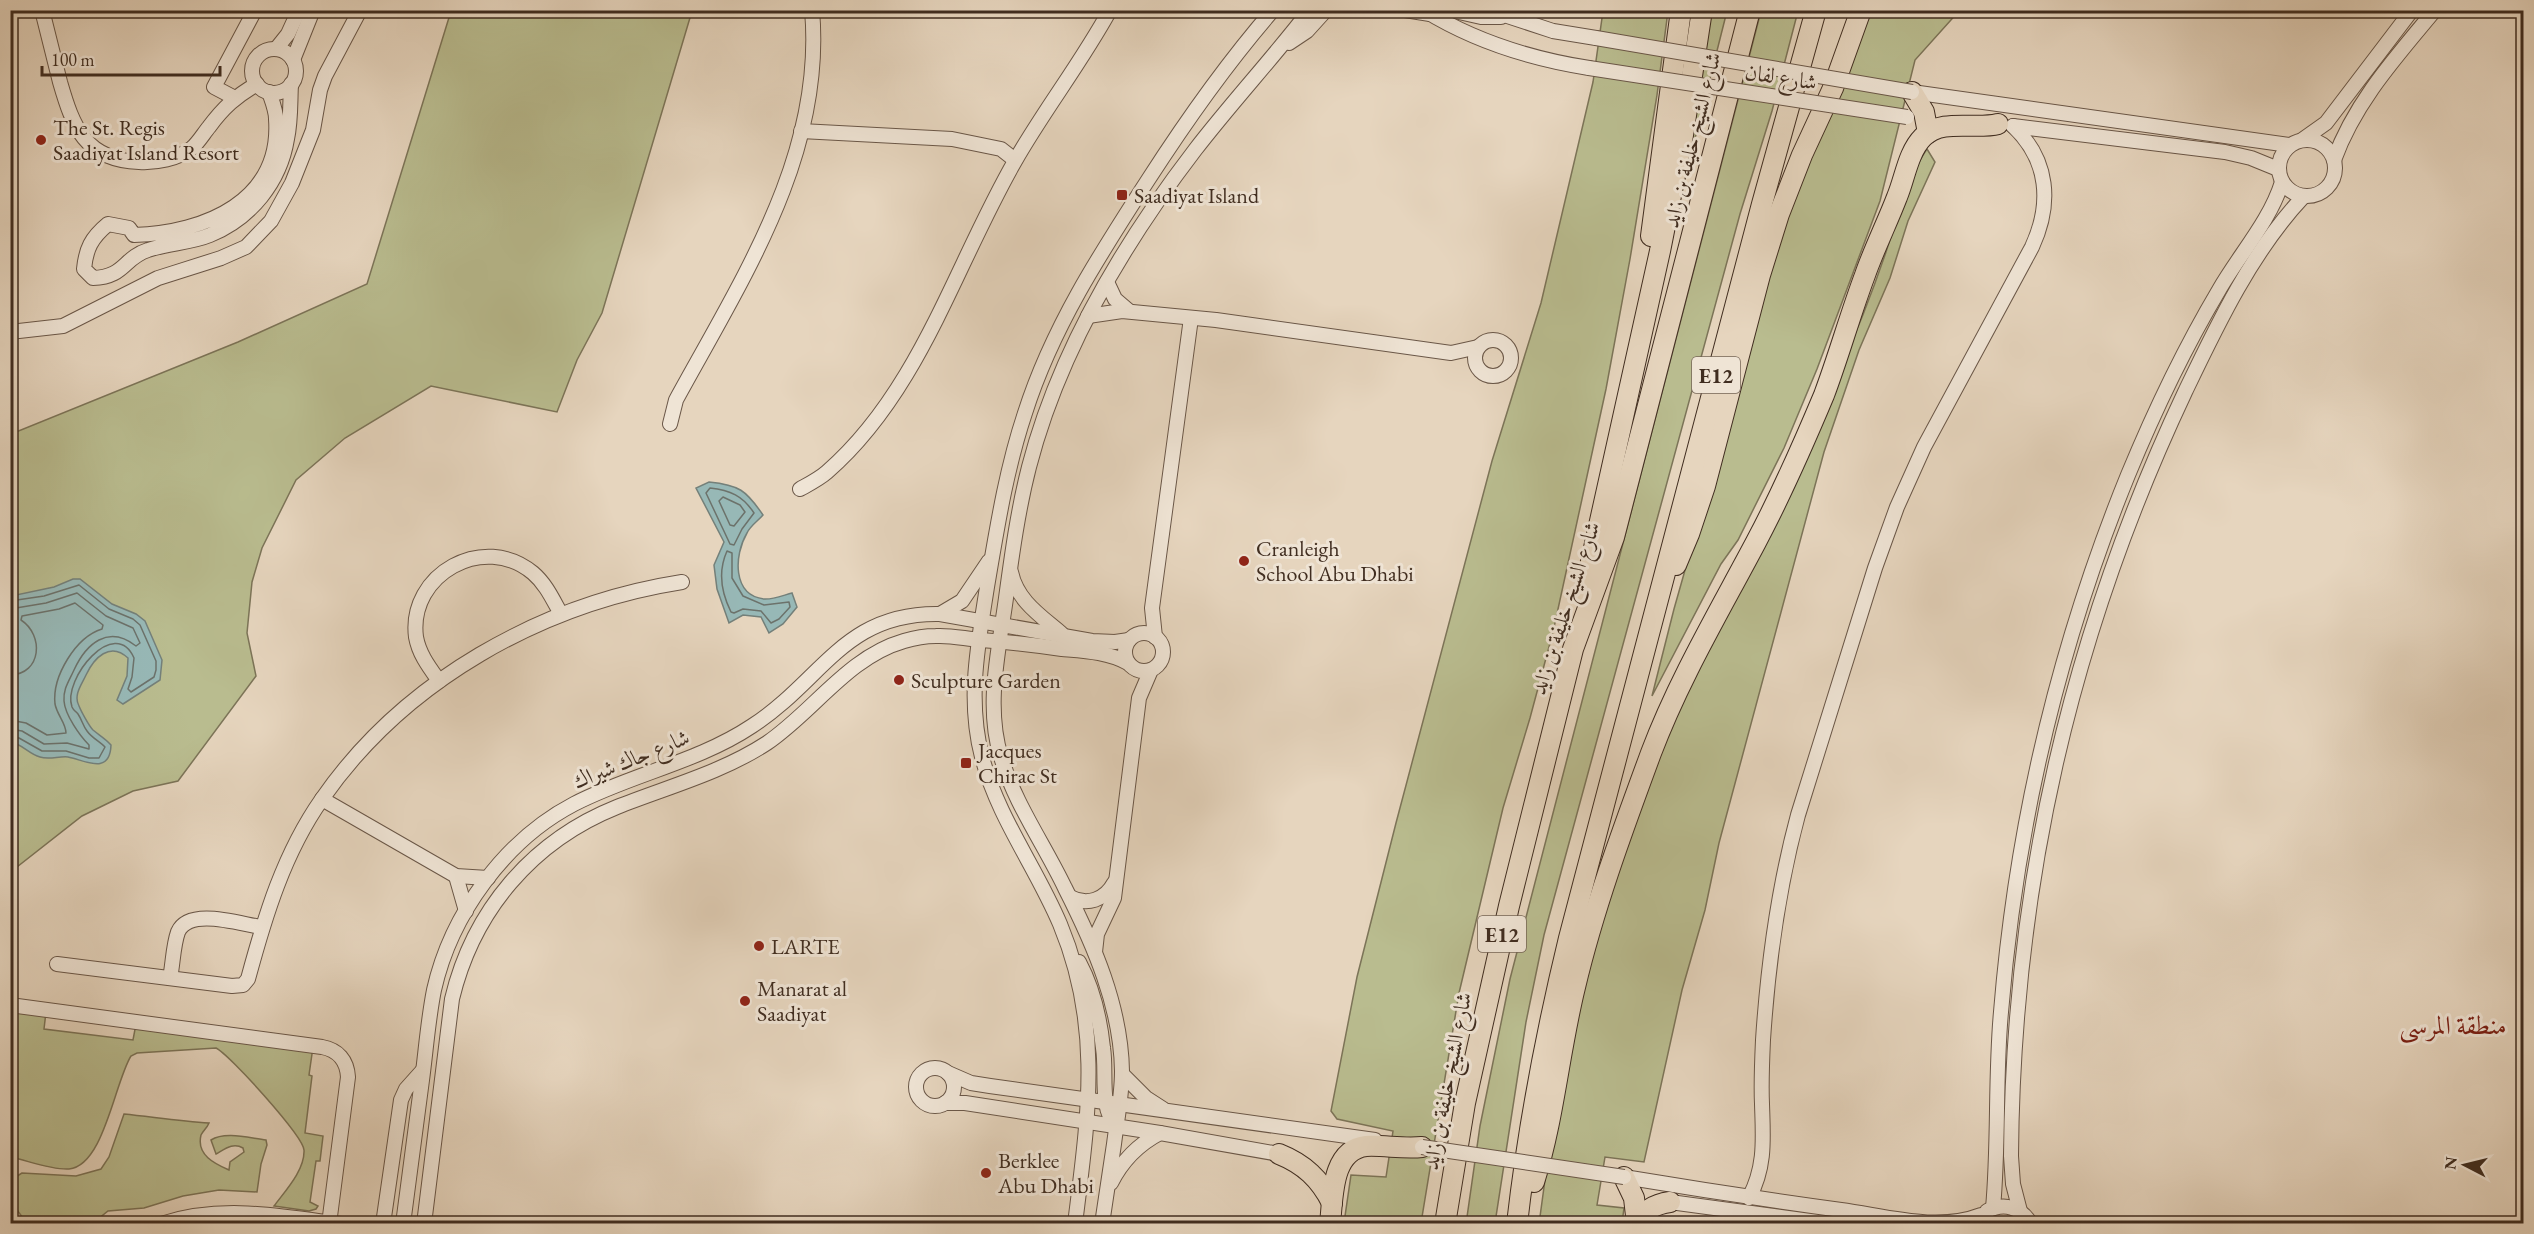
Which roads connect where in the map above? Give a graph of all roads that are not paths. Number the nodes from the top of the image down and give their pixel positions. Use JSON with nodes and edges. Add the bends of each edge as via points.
{"nodes":[{"id":1,"x":42,"y":10,"type":"edge"},
{"id":2,"x":255,"y":10,"type":"edge"},
{"id":3,"x":299,"y":10,"type":"edge"},
{"id":4,"x":313,"y":10,"type":"edge"},
{"id":5,"x":360,"y":10,"type":"edge"},
{"id":6,"x":812,"y":10,"type":"edge"},
{"id":7,"x":1110,"y":10,"type":"edge"},
{"id":8,"x":1273,"y":10,"type":"edge"},
{"id":9,"x":1310,"y":10,"type":"edge"},
{"id":10,"x":1326,"y":10,"type":"edge"},
{"id":11,"x":1404,"y":10,"type":"edge"},
{"id":12,"x":1450,"y":10,"type":"edge"},
{"id":13,"x":1489,"y":10,"type":"edge"},
{"id":14,"x":1681,"y":10,"type":"edge"},
{"id":15,"x":1702,"y":10,"type":"edge"},
{"id":16,"x":1750,"y":10,"type":"edge"},
{"id":17,"x":1816,"y":10,"type":"edge"},
{"id":18,"x":1861,"y":10,"type":"edge"},
{"id":19,"x":2412,"y":10,"type":"edge"},
{"id":20,"x":2435,"y":10,"type":"edge"},
{"id":21,"x":1427,"y":12,"type":"edge"},
{"id":22,"x":1506,"y":17,"type":"junction"},
{"id":23,"x":1282,"y":46,"type":"junction"},
{"id":24,"x":276,"y":48,"type":"junction"},
{"id":25,"x":293,"y":60,"type":"junction"},
{"id":26,"x":257,"y":84,"type":"junction"},
{"id":27,"x":291,"y":84,"type":"junction"},
{"id":28,"x":269,"y":92,"type":"junction"},
{"id":29,"x":1912,"y":92,"type":"junction"},
{"id":30,"x":234,"y":98,"type":"junction"},
{"id":31,"x":2006,"y":125,"type":"junction"},
{"id":32,"x":1927,"y":126,"type":"junction"},
{"id":33,"x":801,"y":131,"type":"junction"},
{"id":34,"x":2296,"y":143,"type":"junction"},
{"id":35,"x":1015,"y":160,"type":"junction"},
{"id":36,"x":2334,"y":160,"type":"junction"},
{"id":37,"x":2280,"y":176,"type":"junction"},
{"id":38,"x":2304,"y":196,"type":"junction"},
{"id":39,"x":135,"y":236,"type":"junction"},
{"id":40,"x":135,"y":255,"type":"junction"},
{"id":41,"x":1107,"y":282,"type":"junction"},
{"id":42,"x":1129,"y":311,"type":"junction"},
{"id":43,"x":1088,"y":316,"type":"junction"},
{"id":44,"x":1191,"y":318,"type":"junction"},
{"id":45,"x":10,"y":332,"type":"edge"},
{"id":46,"x":1478,"y":347,"type":"junction"},
{"id":47,"x":1451,"y":353,"type":"junction"},
{"id":48,"x":1635,"y":361,"type":"junction"},
{"id":49,"x":1479,"y":370,"type":"junction"},
{"id":50,"x":670,"y":423,"type":"dead end"},
{"id":51,"x":1009,"y":467,"type":"junction"},
{"id":52,"x":800,"y":489,"type":"dead end"},
{"id":53,"x":992,"y":557,"type":"junction"},
{"id":54,"x":1011,"y":563,"type":"junction"},
{"id":55,"x":682,"y":582,"type":"dead end"},
{"id":56,"x":1656,"y":601,"type":"junction"},
{"id":57,"x":1152,"y":608,"type":"junction"},
{"id":58,"x":561,"y":614,"type":"junction"},
{"id":59,"x":940,"y":614,"type":"junction"},
{"id":60,"x":990,"y":631,"type":"junction"},
{"id":61,"x":1064,"y":635,"type":"junction"},
{"id":62,"x":1155,"y":637,"type":"junction"},
{"id":63,"x":1132,"y":638,"type":"junction"},
{"id":64,"x":1574,"y":649,"type":"junction"},
{"id":65,"x":1130,"y":665,"type":"junction"},
{"id":66,"x":1151,"y":670,"type":"junction"},
{"id":67,"x":439,"y":681,"type":"junction"},
{"id":68,"x":1139,"y":698,"type":"junction"},
{"id":69,"x":322,"y":799,"type":"junction"},
{"id":70,"x":456,"y":876,"type":"junction"},
{"id":71,"x":488,"y":878,"type":"junction"},
{"id":72,"x":1114,"y":883,"type":"junction"},
{"id":73,"x":1070,"y":897,"type":"junction"},
{"id":74,"x":466,"y":911,"type":"junction"},
{"id":75,"x":261,"y":927,"type":"junction"},
{"id":76,"x":1069,"y":948,"type":"junction"},
{"id":77,"x":1095,"y":954,"type":"junction"},
{"id":78,"x":57,"y":964,"type":"dead end"},
{"id":79,"x":170,"y":978,"type":"junction"},
{"id":80,"x":10,"y":1005,"type":"edge"},
{"id":81,"x":423,"y":1070,"type":"junction"},
{"id":82,"x":948,"y":1073,"type":"junction"},
{"id":83,"x":1122,"y":1074,"type":"junction"},
{"id":84,"x":1089,"y":1100,"type":"junction"},
{"id":85,"x":945,"y":1103,"type":"junction"},
{"id":86,"x":1113,"y":1105,"type":"junction"},
{"id":87,"x":1168,"y":1112,"type":"junction"},
{"id":88,"x":1087,"y":1121,"type":"junction"},
{"id":89,"x":1116,"y":1125,"type":"junction"},
{"id":90,"x":1160,"y":1132,"type":"junction"},
{"id":91,"x":1422,"y":1147,"type":"junction"},
{"id":92,"x":1279,"y":1154,"type":"joint"},
{"id":93,"x":1624,"y":1177,"type":"junction"},
{"id":94,"x":1107,"y":1190,"type":"junction"},
{"id":95,"x":1749,"y":1197,"type":"junction"},
{"id":96,"x":1670,"y":1202,"type":"joint"},
{"id":97,"x":1332,"y":1203,"type":"junction"},
{"id":98,"x":2020,"y":1211,"type":"junction"},
{"id":99,"x":1983,"y":1216,"type":"edge"},
{"id":100,"x":1518,"y":1222,"type":"edge"},
{"id":101,"x":333,"y":1223,"type":"edge"},
{"id":102,"x":161,"y":1224,"type":"edge"},
{"id":103,"x":383,"y":1224,"type":"edge"},
{"id":104,"x":403,"y":1224,"type":"edge"},
{"id":105,"x":424,"y":1224,"type":"edge"},
{"id":106,"x":1075,"y":1224,"type":"edge"},
{"id":107,"x":1102,"y":1224,"type":"edge"},
{"id":108,"x":1330,"y":1224,"type":"edge"},
{"id":109,"x":1445,"y":1224,"type":"edge"},
{"id":110,"x":1637,"y":1224,"type":"edge"},
{"id":111,"x":1832,"y":1224,"type":"edge"},
{"id":112,"x":2031,"y":1224,"type":"edge"}],
"edges":[{"from":1,"to":30,"type":"street","via":[[70,119],[86,141],[102,154],[121,162],[168,159],[192,148]]},
{"from":2,"to":30,"type":"street","via":[[214,87]]},
{"from":3,"to":24,"type":"street","via":[[288,34]]},
{"from":4,"to":25,"type":"street"},
{"from":5,"to":45,"type":"street","via":[[325,76],[313,130],[292,183],[271,221],[246,247],[158,278],[63,326]]},
{"from":6,"to":33,"type":"street","via":[[812,81]]},
{"from":7,"to":35,"type":"street"},
{"from":8,"to":51,"type":"street","via":[[1183,126],[1086,278],[1050,347]]},
{"from":9,"to":23,"type":"street"},
{"from":10,"to":23,"type":"street","via":[[1301,36]]},
{"from":11,"to":21,"type":"street","name":"شارع لفان"},
{"from":12,"to":22,"type":"street","via":[[1481,18]]},
{"from":13,"to":22,"type":"street","name":"شارع لفان"},
{"from":14,"to":48,"type":"highway"},
{"from":15,"to":48,"type":"highway","via":[[1676,169]]},
{"from":16,"to":64,"type":"highway","name":"شارع الشيخ خليفة بن زايد","number":"E12","via":[[1614,537]]},
{"from":17,"to":56,"type":"highway","number":"E12"},
{"from":18,"to":56,"type":"highway","via":[[1783,204],[1698,510],[1680,557]]},
{"from":19,"to":34,"type":"street","via":[[2326,123]]},
{"from":20,"to":36,"type":"street","via":[[2360,105]]},
{"from":21,"to":32,"type":"street","name":"شارع لفان","bridge":true,"via":[[1514,51],[1590,68],[1906,117]]},
{"from":22,"to":29,"type":"street","name":"شارع لفان","bridge":true,"via":[[1553,31]]},
{"from":23,"to":41,"type":"street","via":[[1187,160]]},
{"from":24,"to":25,"type":"street"},
{"from":24,"to":26,"type":"street","via":[[256,57],[252,71]]},
{"from":25,"to":27,"type":"street","via":[[296,72]]},
{"from":26,"to":28,"type":"street"},
{"from":26,"to":30,"type":"street"},
{"from":27,"to":28,"type":"street","via":[[281,92]]},
{"from":27,"to":40,"type":"street","via":[[288,136],[280,170],[262,197],[232,224],[209,236]]},
{"from":28,"to":39,"type":"street","via":[[276,117],[275,148],[251,194],[224,215],[196,225]]},
{"from":29,"to":32,"type":"highway"},
{"from":29,"to":34,"type":"street","name":"شارع لفان"},
{"from":31,"to":32,"type":"highway"},
{"from":31,"to":37,"type":"street","via":[[2231,153]]},
{"from":31,"to":95,"type":"street","via":[[2031,146],[2042,170],[2046,197],[2042,220],[2032,247],[1924,447],[1897,507],[1798,815],[1774,926],[1762,1062],[1764,1155],[1759,1178]]},
{"from":32,"to":100,"type":"highway","via":[[1865,274],[1830,377],[1790,474],[1682,681],[1651,754],[1589,935],[1568,1019],[1543,1151]]},
{"from":33,"to":35,"type":"street","via":[[952,139],[1001,149]]},
{"from":33,"to":50,"type":"street","via":[[787,187],[761,246],[676,400]]},
{"from":34,"to":36,"type":"street","via":[[2322,144]]},
{"from":34,"to":37,"type":"street","via":[[2281,156]]},
{"from":35,"to":52,"type":"street","via":[[922,348],[894,395],[826,473]]},
{"from":36,"to":38,"type":"street","via":[[2334,174],[2328,186],[2318,194]]},
{"from":37,"to":38,"type":"street","via":[[2292,192]]},
{"from":37,"to":99,"type":"street","via":[[2272,206],[2200,322],[2148,429],[2096,560],[2062,666],[2031,795],[2010,926]]},
{"from":38,"to":98,"type":"street","via":[[2272,235],[2196,369],[2123,534],[2077,674],[2040,842],[2020,989],[2011,1156]]},
{"from":39,"to":40,"type":"street"},
{"from":39,"to":40,"type":"street","via":[[129,228],[108,224],[95,235],[86,251],[84,269],[93,278],[108,277]]},
{"from":41,"to":42,"type":"street","via":[[1115,299]]},
{"from":41,"to":43,"type":"street"},
{"from":42,"to":43,"type":"street"},
{"from":42,"to":44,"type":"street"},
{"from":43,"to":54,"type":"street","via":[[1040,431],[1021,500]]},
{"from":44,"to":47,"type":"street"},
{"from":44,"to":57,"type":"street"},
{"from":46,"to":47,"type":"street"},
{"from":46,"to":49,"type":"street"},
{"from":46,"to":49,"type":"street","via":[[1489,340],[1502,342],[1512,359],[1502,375],[1489,376]]},
{"from":47,"to":49,"type":"street"},
{"from":48,"to":64,"type":"highway"},
{"from":51,"to":53,"type":"street"},
{"from":51,"to":60,"type":"street","via":[[1010,499]]},
{"from":53,"to":59,"type":"street","via":[[962,601]]},
{"from":53,"to":60,"type":"street"},
{"from":54,"to":60,"type":"street"},
{"from":54,"to":61,"type":"street","via":[[1014,584],[1024,601]]},
{"from":55,"to":58,"type":"street","via":[[620,594]]},
{"from":56,"to":100,"type":"highway","number":"E12","via":[[1555,994],[1533,1106]]},
{"from":57,"to":62,"type":"street"},
{"from":57,"to":63,"type":"street"},
{"from":58,"to":67,"type":"street","via":[[519,633]]},
{"from":58,"to":67,"type":"street","via":[[540,580],[513,561],[482,556],[450,566],[432,581],[420,601],[416,624],[423,658]]},
{"from":59,"to":60,"type":"street","name":"شارع جاك شيراك"},
{"from":59,"to":71,"type":"street","name":"شارع جاك شيراك","via":[[906,615],[859,633],[794,695],[752,727],[702,753],[588,797],[558,813],[515,847]]},
{"from":60,"to":61,"type":"street","name":"شارع جاك شيراك"},
{"from":60,"to":65,"type":"street","name":"شارع جاك شيراك","via":[[1101,653]]},
{"from":60,"to":73,"type":"street","via":[[999,750],[1014,793]]},
{"from":60,"to":76,"type":"street","via":[[973,680],[974,713],[987,774],[1010,830],[1050,902]]},
{"from":60,"to":105,"type":"street","name":"شارع جاك شيراك","via":[[903,641],[876,652],[786,729],[744,757],[614,808],[559,838],[527,864],[500,895],[470,944],[452,999]]},
{"from":61,"to":63,"type":"street","name":"شارع جاك شيراك","via":[[1108,642]]},
{"from":62,"to":63,"type":"street","via":[[1145,633]]},
{"from":62,"to":66,"type":"street","via":[[1162,646],[1162,657]]},
{"from":63,"to":65,"type":"street","via":[[1126,649]]},
{"from":64,"to":109,"type":"highway","name":"شارع الشيخ خليفة بن زايد","number":"E12","via":[[1474,1055]]},
{"from":65,"to":66,"type":"street","via":[[1141,671]]},
{"from":65,"to":68,"type":"street"},
{"from":66,"to":68,"type":"street"},
{"from":67,"to":69,"type":"street","via":[[376,736]]},
{"from":68,"to":72,"type":"street"},
{"from":69,"to":70,"type":"street"},
{"from":69,"to":75,"type":"street","via":[[292,850]]},
{"from":70,"to":71,"type":"street"},
{"from":70,"to":74,"type":"street"},
{"from":71,"to":74,"type":"street","name":"شارع جاك شيراك"},
{"from":72,"to":73,"type":"street","via":[[1107,894],[1095,900],[1084,902]]},
{"from":72,"to":77,"type":"street","via":[[1112,904],[1097,934]]},
{"from":73,"to":77,"type":"street"},
{"from":74,"to":81,"type":"street","name":"شارع جاك شيراك","via":[[437,980]]},
{"from":75,"to":79,"type":"street","via":[[243,985]]},
{"from":75,"to":79,"type":"street","via":[[201,918],[188,920],[177,936]]},
{"from":76,"to":84,"type":"street","via":[[1088,1037]]},
{"from":76,"to":86,"type":"street","via":[[1083,970],[1097,1014]]},
{"from":77,"to":83,"type":"street","via":[[1114,1013]]},
{"from":78,"to":79,"type":"street"},
{"from":80,"to":101,"type":"street","via":[[310,1045],[336,1052],[346,1062],[348,1077]]},
{"from":81,"to":103,"type":"street","via":[[401,1100]]},
{"from":81,"to":104,"type":"street","name":"شارع جاك شيراك"},
{"from":82,"to":84,"type":"street","via":[[981,1085]]},
{"from":82,"to":85,"type":"street","via":[[954,1091]]},
{"from":82,"to":85,"type":"street","via":[[931,1068],[917,1082],[925,1102]]},
{"from":83,"to":86,"type":"street"},
{"from":83,"to":87,"type":"street","via":[[1146,1098]]},
{"from":84,"to":86,"type":"street"},
{"from":84,"to":88,"type":"street"},
{"from":85,"to":88,"type":"street"},
{"from":86,"to":87,"type":"street"},
{"from":86,"to":89,"type":"street","via":[[1109,1116]]},
{"from":87,"to":91,"type":"street"},
{"from":88,"to":89,"type":"street"},
{"from":88,"to":106,"type":"street"},
{"from":89,"to":90,"type":"street"},
{"from":89,"to":94,"type":"street"},
{"from":90,"to":92,"type":"street"},
{"from":90,"to":94,"type":"street","via":[[1125,1160]]},
{"from":91,"to":93,"type":"street","bridge":true},
{"from":91,"to":97,"type":"highway","via":[[1359,1148],[1347,1156],[1337,1173]]},
{"from":92,"to":97,"type":"highway","via":[[1315,1177]]},
{"from":93,"to":95,"type":"street"},
{"from":93,"to":110,"type":"highway","via":[[1634,1198]]},
{"from":94,"to":107,"type":"street"},
{"from":95,"to":99,"type":"street","via":[[1926,1222],[1960,1222]]},
{"from":96,"to":110,"type":"highway","via":[[1653,1206]]},
{"from":96,"to":111,"type":"street"},
{"from":97,"to":108,"type":"highway"},
{"from":98,"to":99,"type":"street","via":[[2007,1206]]},
{"from":98,"to":112,"type":"street"},
{"from":101,"to":102,"type":"street","via":[[231,1211],[195,1214]]}]}
